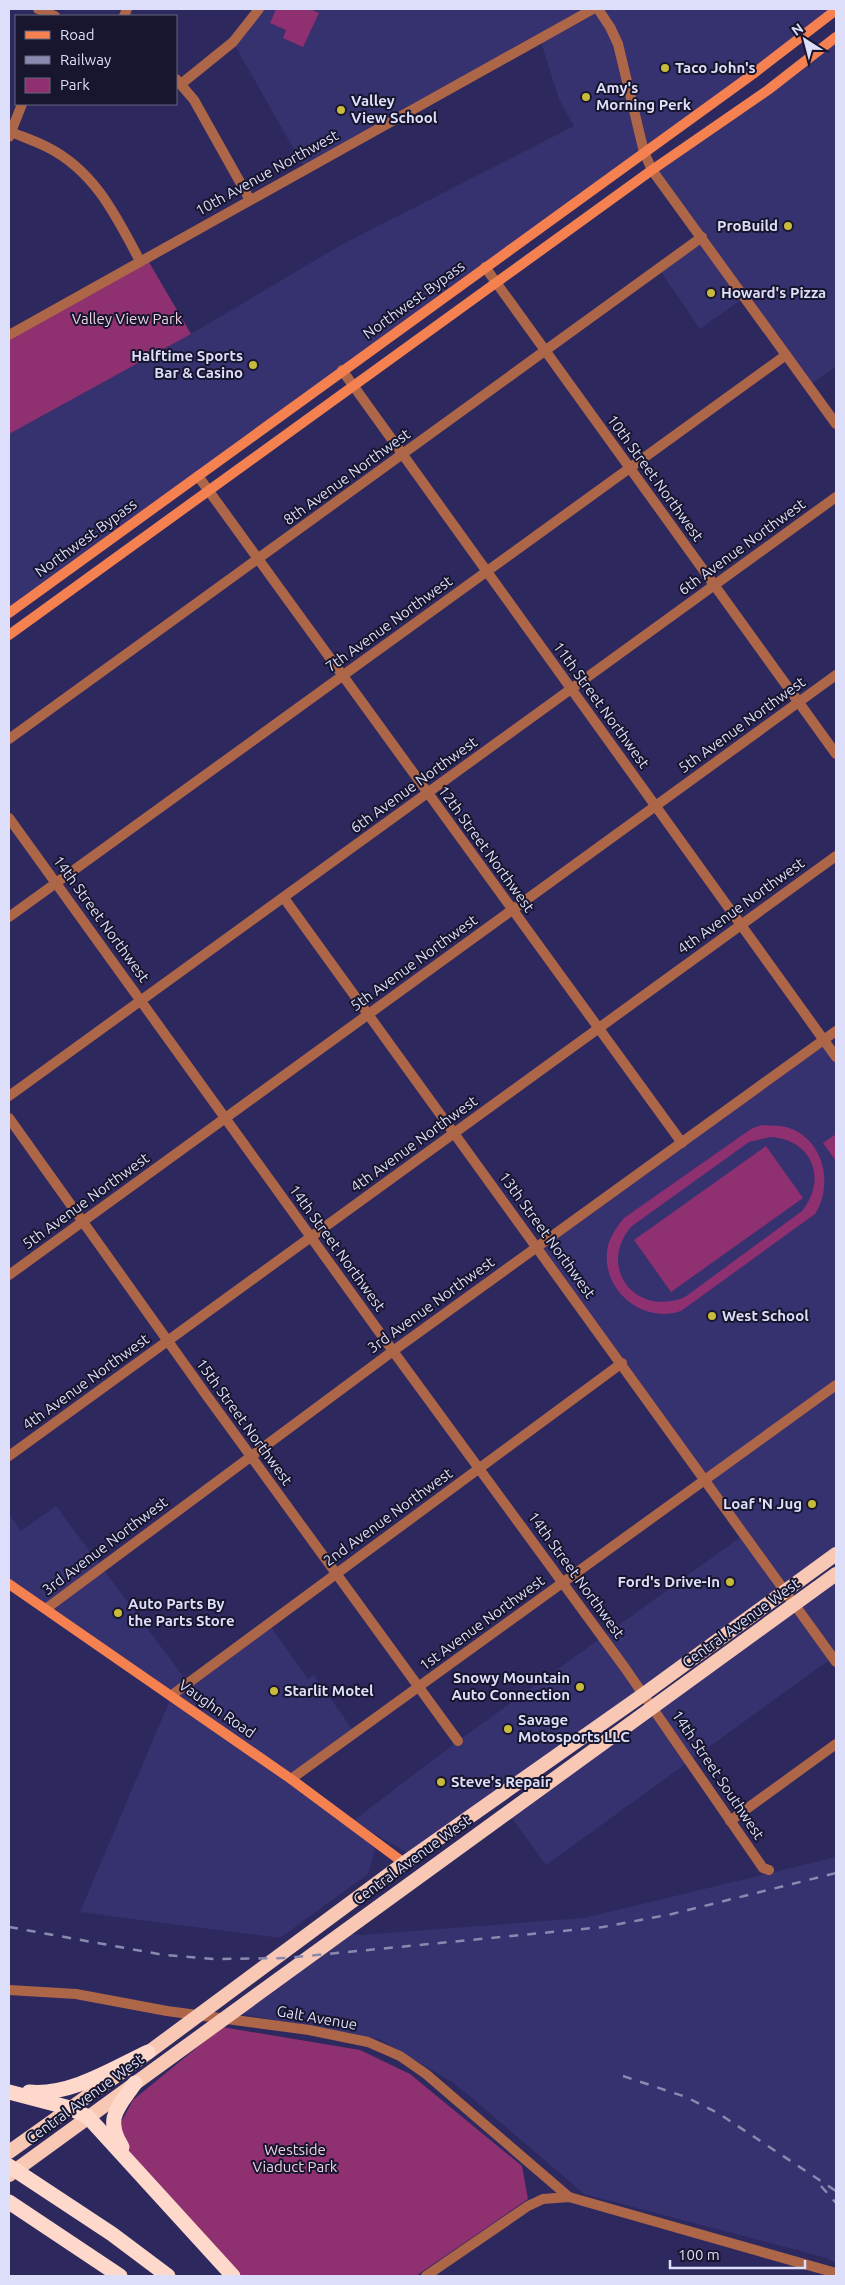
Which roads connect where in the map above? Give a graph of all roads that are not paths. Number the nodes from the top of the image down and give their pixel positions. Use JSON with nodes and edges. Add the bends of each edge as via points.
{"nodes":[{"id":1,"x":38,"y":9,"type":"edge"},
{"id":2,"x":259,"y":9,"type":"edge"},
{"id":3,"x":593,"y":9,"type":"edge"},
{"id":4,"x":598,"y":9,"type":"edge"},
{"id":5,"x":836,"y":10,"type":"edge"},
{"id":6,"x":53,"y":15,"type":"edge"},
{"id":7,"x":836,"y":37,"type":"edge"},
{"id":8,"x":179,"y":82,"type":"edge"},
{"id":9,"x":22,"y":105,"type":"edge"},
{"id":10,"x":10,"y":135,"type":"edge"},
{"id":11,"x":644,"y":152,"type":"junction"},
{"id":12,"x":652,"y":170,"type":"junction"},
{"id":13,"x":250,"y":200,"type":"junction"},
{"id":14,"x":702,"y":237,"type":"junction"},
{"id":15,"x":140,"y":261,"type":"junction"},
{"id":16,"x":485,"y":267,"type":"junction"},
{"id":17,"x":497,"y":284,"type":"junction"},
{"id":18,"x":9,"y":335,"type":"edge"},
{"id":19,"x":545,"y":352,"type":"junction"},
{"id":20,"x":786,"y":355,"type":"junction"},
{"id":21,"x":342,"y":370,"type":"junction"},
{"id":22,"x":354,"y":386,"type":"junction"},
{"id":23,"x":836,"y":424,"type":"edge"},
{"id":24,"x":403,"y":455,"type":"junction"},
{"id":25,"x":630,"y":469,"type":"junction"},
{"id":26,"x":198,"y":476,"type":"junction"},
{"id":27,"x":209,"y":490,"type":"junction"},
{"id":28,"x":836,"y":497,"type":"edge"},
{"id":29,"x":258,"y":559,"type":"junction"},
{"id":30,"x":486,"y":572,"type":"junction"},
{"id":31,"x":715,"y":586,"type":"junction"},
{"id":32,"x":9,"y":613,"type":"edge"},
{"id":33,"x":9,"y":635,"type":"edge"},
{"id":34,"x":836,"y":675,"type":"edge"},
{"id":35,"x":343,"y":676,"type":"junction"},
{"id":36,"x":572,"y":689,"type":"junction"},
{"id":37,"x":798,"y":702,"type":"junction"},
{"id":38,"x":9,"y":739,"type":"edge"},
{"id":39,"x":836,"y":754,"type":"edge"},
{"id":40,"x":427,"y":794,"type":"junction"},
{"id":41,"x":656,"y":806,"type":"junction"},
{"id":42,"x":9,"y":818,"type":"edge"},
{"id":43,"x":836,"y":856,"type":"edge"},
{"id":44,"x":56,"y":882,"type":"junction"},
{"id":45,"x":284,"y":898,"type":"junction"},
{"id":46,"x":512,"y":911,"type":"junction"},
{"id":47,"x":9,"y":917,"type":"edge"},
{"id":48,"x":741,"y":925,"type":"junction"},
{"id":49,"x":140,"y":1000,"type":"junction"},
{"id":50,"x":369,"y":1013,"type":"junction"},
{"id":51,"x":599,"y":1028,"type":"junction"},
{"id":52,"x":836,"y":1031,"type":"edge"},
{"id":53,"x":824,"y":1040,"type":"junction"},
{"id":54,"x":836,"y":1057,"type":"edge"},
{"id":55,"x":9,"y":1096,"type":"edge"},
{"id":56,"x":9,"y":1118,"type":"edge"},
{"id":57,"x":225,"y":1118,"type":"junction"},
{"id":58,"x":455,"y":1132,"type":"junction"},
{"id":59,"x":682,"y":1143,"type":"junction"},
{"id":60,"x":83,"y":1222,"type":"junction"},
{"id":61,"x":311,"y":1237,"type":"junction"},
{"id":62,"x":538,"y":1247,"type":"junction"},
{"id":63,"x":9,"y":1275,"type":"edge"},
{"id":64,"x":167,"y":1341,"type":"junction"},
{"id":65,"x":393,"y":1351,"type":"junction"},
{"id":66,"x":622,"y":1363,"type":"junction"},
{"id":67,"x":836,"y":1385,"type":"edge"},
{"id":68,"x":9,"y":1456,"type":"edge"},
{"id":69,"x":251,"y":1457,"type":"junction"},
{"id":70,"x":479,"y":1468,"type":"junction"},
{"id":71,"x":706,"y":1479,"type":"junction"},
{"id":72,"x":836,"y":1554,"type":"edge"},
{"id":73,"x":337,"y":1574,"type":"junction"},
{"id":74,"x":836,"y":1574,"type":"edge"},
{"id":75,"x":564,"y":1582,"type":"junction"},
{"id":76,"x":9,"y":1584,"type":"edge"},
{"id":77,"x":785,"y":1590,"type":"junction"},
{"id":78,"x":794,"y":1604,"type":"junction"},
{"id":79,"x":47,"y":1608,"type":"junction"},
{"id":80,"x":836,"y":1662,"type":"edge"},
{"id":81,"x":418,"y":1688,"type":"junction"},
{"id":82,"x":644,"y":1694,"type":"junction"},
{"id":83,"x":172,"y":1695,"type":"junction"},
{"id":84,"x":653,"y":1707,"type":"junction"},
{"id":85,"x":458,"y":1741,"type":"dead end"},
{"id":86,"x":836,"y":1744,"type":"edge"},
{"id":87,"x":291,"y":1779,"type":"junction"},
{"id":88,"x":507,"y":1811,"type":"junction"},
{"id":89,"x":730,"y":1820,"type":"junction"},
{"id":90,"x":404,"y":1863,"type":"junction"},
{"id":91,"x":769,"y":1870,"type":"dead end"},
{"id":92,"x":378,"y":1901,"type":"junction"},
{"id":93,"x":9,"y":1990,"type":"edge"},
{"id":94,"x":148,"y":2052,"type":"junction"},
{"id":95,"x":135,"y":2083,"type":"junction"},
{"id":96,"x":9,"y":2091,"type":"edge"},
{"id":97,"x":70,"y":2108,"type":"junction"},
{"id":98,"x":88,"y":2118,"type":"junction"},
{"id":99,"x":9,"y":2152,"type":"edge"},
{"id":100,"x":9,"y":2166,"type":"edge"},
{"id":101,"x":133,"y":2166,"type":"junction"},
{"id":102,"x":9,"y":2175,"type":"edge"},
{"id":103,"x":569,"y":2196,"type":"junction"},
{"id":104,"x":9,"y":2202,"type":"edge"},
{"id":105,"x":836,"y":2273,"type":"edge"},
{"id":106,"x":120,"y":2276,"type":"edge"},
{"id":107,"x":168,"y":2276,"type":"edge"},
{"id":108,"x":233,"y":2276,"type":"edge"},
{"id":109,"x":426,"y":2276,"type":"edge"}],
"edges":[{"from":1,"to":6,"type":"street"},
{"from":2,"to":8,"type":"street","via":[[233,42]]},
{"from":3,"to":13,"type":"street","name":"10th Avenue Northwest"},
{"from":4,"to":11,"type":"street","via":[[618,44]]},
{"from":5,"to":11,"type":"main road","name":"Northwest Bypass"},
{"from":7,"to":12,"type":"main road","via":[[768,90]]},
{"from":8,"to":13,"type":"street","via":[[194,100]]},
{"from":9,"to":10,"type":"street"},
{"from":10,"to":15,"type":"street","via":[[47,147],[75,165],[112,208]]},
{"from":11,"to":12,"type":"street"},
{"from":11,"to":16,"type":"main road","name":"Northwest Bypass"},
{"from":12,"to":14,"type":"street"},
{"from":12,"to":17,"type":"main road"},
{"from":13,"to":15,"type":"street","name":"10th Avenue Northwest"},
{"from":14,"to":19,"type":"street","name":"8th Avenue Northwest"},
{"from":14,"to":20,"type":"street"},
{"from":15,"to":18,"type":"street","name":"10th Avenue Northwest"},
{"from":16,"to":17,"type":"street","name":"10th Street Northwest"},
{"from":16,"to":21,"type":"main road","name":"Northwest Bypass"},
{"from":17,"to":19,"type":"street","name":"10th Street Northwest"},
{"from":17,"to":22,"type":"main road"},
{"from":19,"to":24,"type":"street","name":"8th Avenue Northwest"},
{"from":19,"to":25,"type":"street","name":"10th Street Northwest"},
{"from":20,"to":23,"type":"street"},
{"from":20,"to":25,"type":"street","name":"7th Avenue Northwest"},
{"from":21,"to":22,"type":"street","name":"11th Street Northwest"},
{"from":21,"to":26,"type":"main road","name":"Northwest Bypass"},
{"from":22,"to":24,"type":"street","name":"11th Street Northwest"},
{"from":22,"to":27,"type":"main road"},
{"from":24,"to":29,"type":"street","name":"8th Avenue Northwest"},
{"from":24,"to":30,"type":"street","name":"11th Street Northwest"},
{"from":25,"to":30,"type":"street","name":"7th Avenue Northwest"},
{"from":25,"to":31,"type":"street","name":"10th Street Northwest"},
{"from":26,"to":27,"type":"street","name":"12th Street Northwest"},
{"from":26,"to":32,"type":"main road","name":"Northwest Bypass"},
{"from":27,"to":29,"type":"street","name":"12th Street Northwest"},
{"from":27,"to":33,"type":"main road"},
{"from":28,"to":31,"type":"street","name":"6th Avenue Northwest"},
{"from":29,"to":35,"type":"street","name":"12th Street Northwest"},
{"from":29,"to":38,"type":"street","name":"8th Avenue Northwest"},
{"from":30,"to":35,"type":"street","name":"7th Avenue Northwest"},
{"from":30,"to":36,"type":"street","name":"11th Street Northwest"},
{"from":31,"to":36,"type":"street","name":"6th Avenue Northwest"},
{"from":31,"to":37,"type":"street","name":"10th Street Northwest"},
{"from":34,"to":37,"type":"street","name":"5th Avenue Northwest"},
{"from":35,"to":40,"type":"street","name":"12th Street Northwest"},
{"from":35,"to":44,"type":"street","name":"7th Avenue Northwest"},
{"from":36,"to":40,"type":"street","name":"6th Avenue Northwest"},
{"from":36,"to":41,"type":"street","name":"11th Street Northwest"},
{"from":37,"to":39,"type":"street","name":"10th Street Northwest"},
{"from":37,"to":41,"type":"street","name":"5th Avenue Northwest"},
{"from":40,"to":45,"type":"street","name":"6th Avenue Northwest"},
{"from":40,"to":46,"type":"street","name":"12th Street Northwest"},
{"from":41,"to":46,"type":"street","name":"5th Avenue Northwest"},
{"from":41,"to":48,"type":"street","name":"11th Street Northwest"},
{"from":42,"to":44,"type":"street","name":"14th Street Northwest"},
{"from":43,"to":48,"type":"street","name":"4th Avenue Northwest"},
{"from":44,"to":47,"type":"street","name":"7th Avenue Northwest"},
{"from":44,"to":49,"type":"street","name":"14th Street Northwest"},
{"from":45,"to":49,"type":"street","name":"6th Avenue Northwest"},
{"from":45,"to":50,"type":"street","name":"13th Street Northwest"},
{"from":46,"to":50,"type":"street","name":"5th Avenue Northwest"},
{"from":46,"to":51,"type":"street","name":"12th Street Northwest"},
{"from":48,"to":51,"type":"street","name":"4th Avenue Northwest"},
{"from":48,"to":53,"type":"street","name":"11th Street Northwest"},
{"from":49,"to":55,"type":"street","name":"6th Avenue Northwest"},
{"from":49,"to":57,"type":"street","name":"14th Street Northwest"},
{"from":50,"to":57,"type":"street","name":"5th Avenue Northwest"},
{"from":50,"to":58,"type":"street","name":"13th Street Northwest"},
{"from":51,"to":58,"type":"street","name":"4th Avenue Northwest"},
{"from":51,"to":59,"type":"street","name":"12th Street Northwest"},
{"from":52,"to":53,"type":"street","name":"3rd Avenue Northwest"},
{"from":53,"to":54,"type":"street","name":"11th Street Northwest"},
{"from":53,"to":59,"type":"street","name":"3rd Avenue Northwest"},
{"from":56,"to":60,"type":"street","name":"15th Street Northwest"},
{"from":57,"to":60,"type":"street","name":"5th Avenue Northwest"},
{"from":57,"to":61,"type":"street","name":"14th Street Northwest"},
{"from":58,"to":61,"type":"street","name":"4th Avenue Northwest"},
{"from":58,"to":62,"type":"street","name":"13th Street Northwest"},
{"from":59,"to":62,"type":"street","name":"3rd Avenue Northwest"},
{"from":60,"to":63,"type":"street","name":"5th Avenue Northwest"},
{"from":60,"to":64,"type":"street","name":"15th Street Northwest"},
{"from":61,"to":64,"type":"street","name":"4th Avenue Northwest"},
{"from":61,"to":65,"type":"street","name":"14th Street Northwest"},
{"from":62,"to":65,"type":"street","name":"3rd Avenue Northwest"},
{"from":62,"to":66,"type":"street","name":"13th Street Northwest"},
{"from":64,"to":68,"type":"street","name":"4th Avenue Northwest"},
{"from":64,"to":69,"type":"street","name":"15th Street Northwest"},
{"from":65,"to":69,"type":"street","name":"3rd Avenue Northwest"},
{"from":65,"to":70,"type":"street","name":"14th Street Northwest"},
{"from":66,"to":70,"type":"street","name":"2nd Avenue Northwest"},
{"from":66,"to":71,"type":"street","name":"13th Street Northwest"},
{"from":67,"to":71,"type":"street","name":"1st Avenue Northwest"},
{"from":69,"to":73,"type":"street","name":"15th Street Northwest"},
{"from":69,"to":79,"type":"street","name":"3rd Avenue Northwest"},
{"from":70,"to":73,"type":"street","name":"2nd Avenue Northwest"},
{"from":70,"to":75,"type":"street","name":"14th Street Northwest"},
{"from":71,"to":75,"type":"street","name":"1st Avenue Northwest"},
{"from":71,"to":77,"type":"street","name":"13th Street Northwest"},
{"from":72,"to":77,"type":"highway","name":"Central Avenue West"},
{"from":73,"to":81,"type":"street","name":"15th Street Northwest"},
{"from":73,"to":83,"type":"street","name":"2nd Avenue Northwest"},
{"from":74,"to":78,"type":"highway","name":"Central Avenue West"},
{"from":75,"to":81,"type":"street","name":"1st Avenue Northwest"},
{"from":75,"to":82,"type":"street","name":"14th Street Northwest"},
{"from":76,"to":79,"type":"main road","name":"Vaughn Road"},
{"from":77,"to":78,"type":"street","name":"13th Street Northwest"},
{"from":77,"to":82,"type":"highway","name":"Central Avenue West"},
{"from":78,"to":80,"type":"street","name":"13th Street Northwest"},
{"from":78,"to":84,"type":"highway","name":"Central Avenue West"},
{"from":79,"to":83,"type":"main road","name":"Vaughn Road"},
{"from":81,"to":85,"type":"street","name":"15th Street Northwest"},
{"from":81,"to":87,"type":"street","name":"1st Avenue Northwest"},
{"from":82,"to":84,"type":"street","name":"14th Street Southwest"},
{"from":82,"to":90,"type":"highway","name":"Central Avenue West"},
{"from":83,"to":87,"type":"main road","name":"Vaughn Road"},
{"from":84,"to":88,"type":"highway","name":"Central Avenue West"},
{"from":84,"to":89,"type":"street","name":"14th Street Southwest"},
{"from":86,"to":89,"type":"street"},
{"from":87,"to":90,"type":"main road","name":"Vaughn Road"},
{"from":88,"to":90,"type":"highway","via":[[426,1860]]},
{"from":88,"to":92,"type":"highway","name":"Central Avenue West"},
{"from":89,"to":91,"type":"street","name":"14th Street Southwest","via":[[763,1868]]},
{"from":90,"to":92,"type":"highway","via":[[398,1880]]},
{"from":90,"to":94,"type":"highway","name":"Central Avenue West"},
{"from":92,"to":95,"type":"highway","name":"Central Avenue West"},
{"from":93,"to":103,"type":"street","name":"Galt Avenue","via":[[76,1994],[368,2042],[400,2056],[426,2074]]},
{"from":94,"to":96,"type":"highway","via":[[83,2082],[62,2088]]},
{"from":94,"to":97,"type":"highway","name":"Central Avenue West"},
{"from":95,"to":98,"type":"highway","name":"Central Avenue West"},
{"from":95,"to":101,"type":"highway","via":[[115,2113],[114,2134]]},
{"from":96,"to":97,"type":"highway"},
{"from":97,"to":98,"type":"highway"},
{"from":97,"to":99,"type":"highway","name":"Central Avenue West"},
{"from":98,"to":101,"type":"highway"},
{"from":98,"to":102,"type":"highway","name":"Central Avenue West"},
{"from":100,"to":107,"type":"highway","via":[[112,2234]]},
{"from":101,"to":108,"type":"highway"},
{"from":103,"to":105,"type":"street"},
{"from":103,"to":109,"type":"street","via":[[543,2199],[528,2206]]},
{"from":104,"to":106,"type":"highway"}]}
